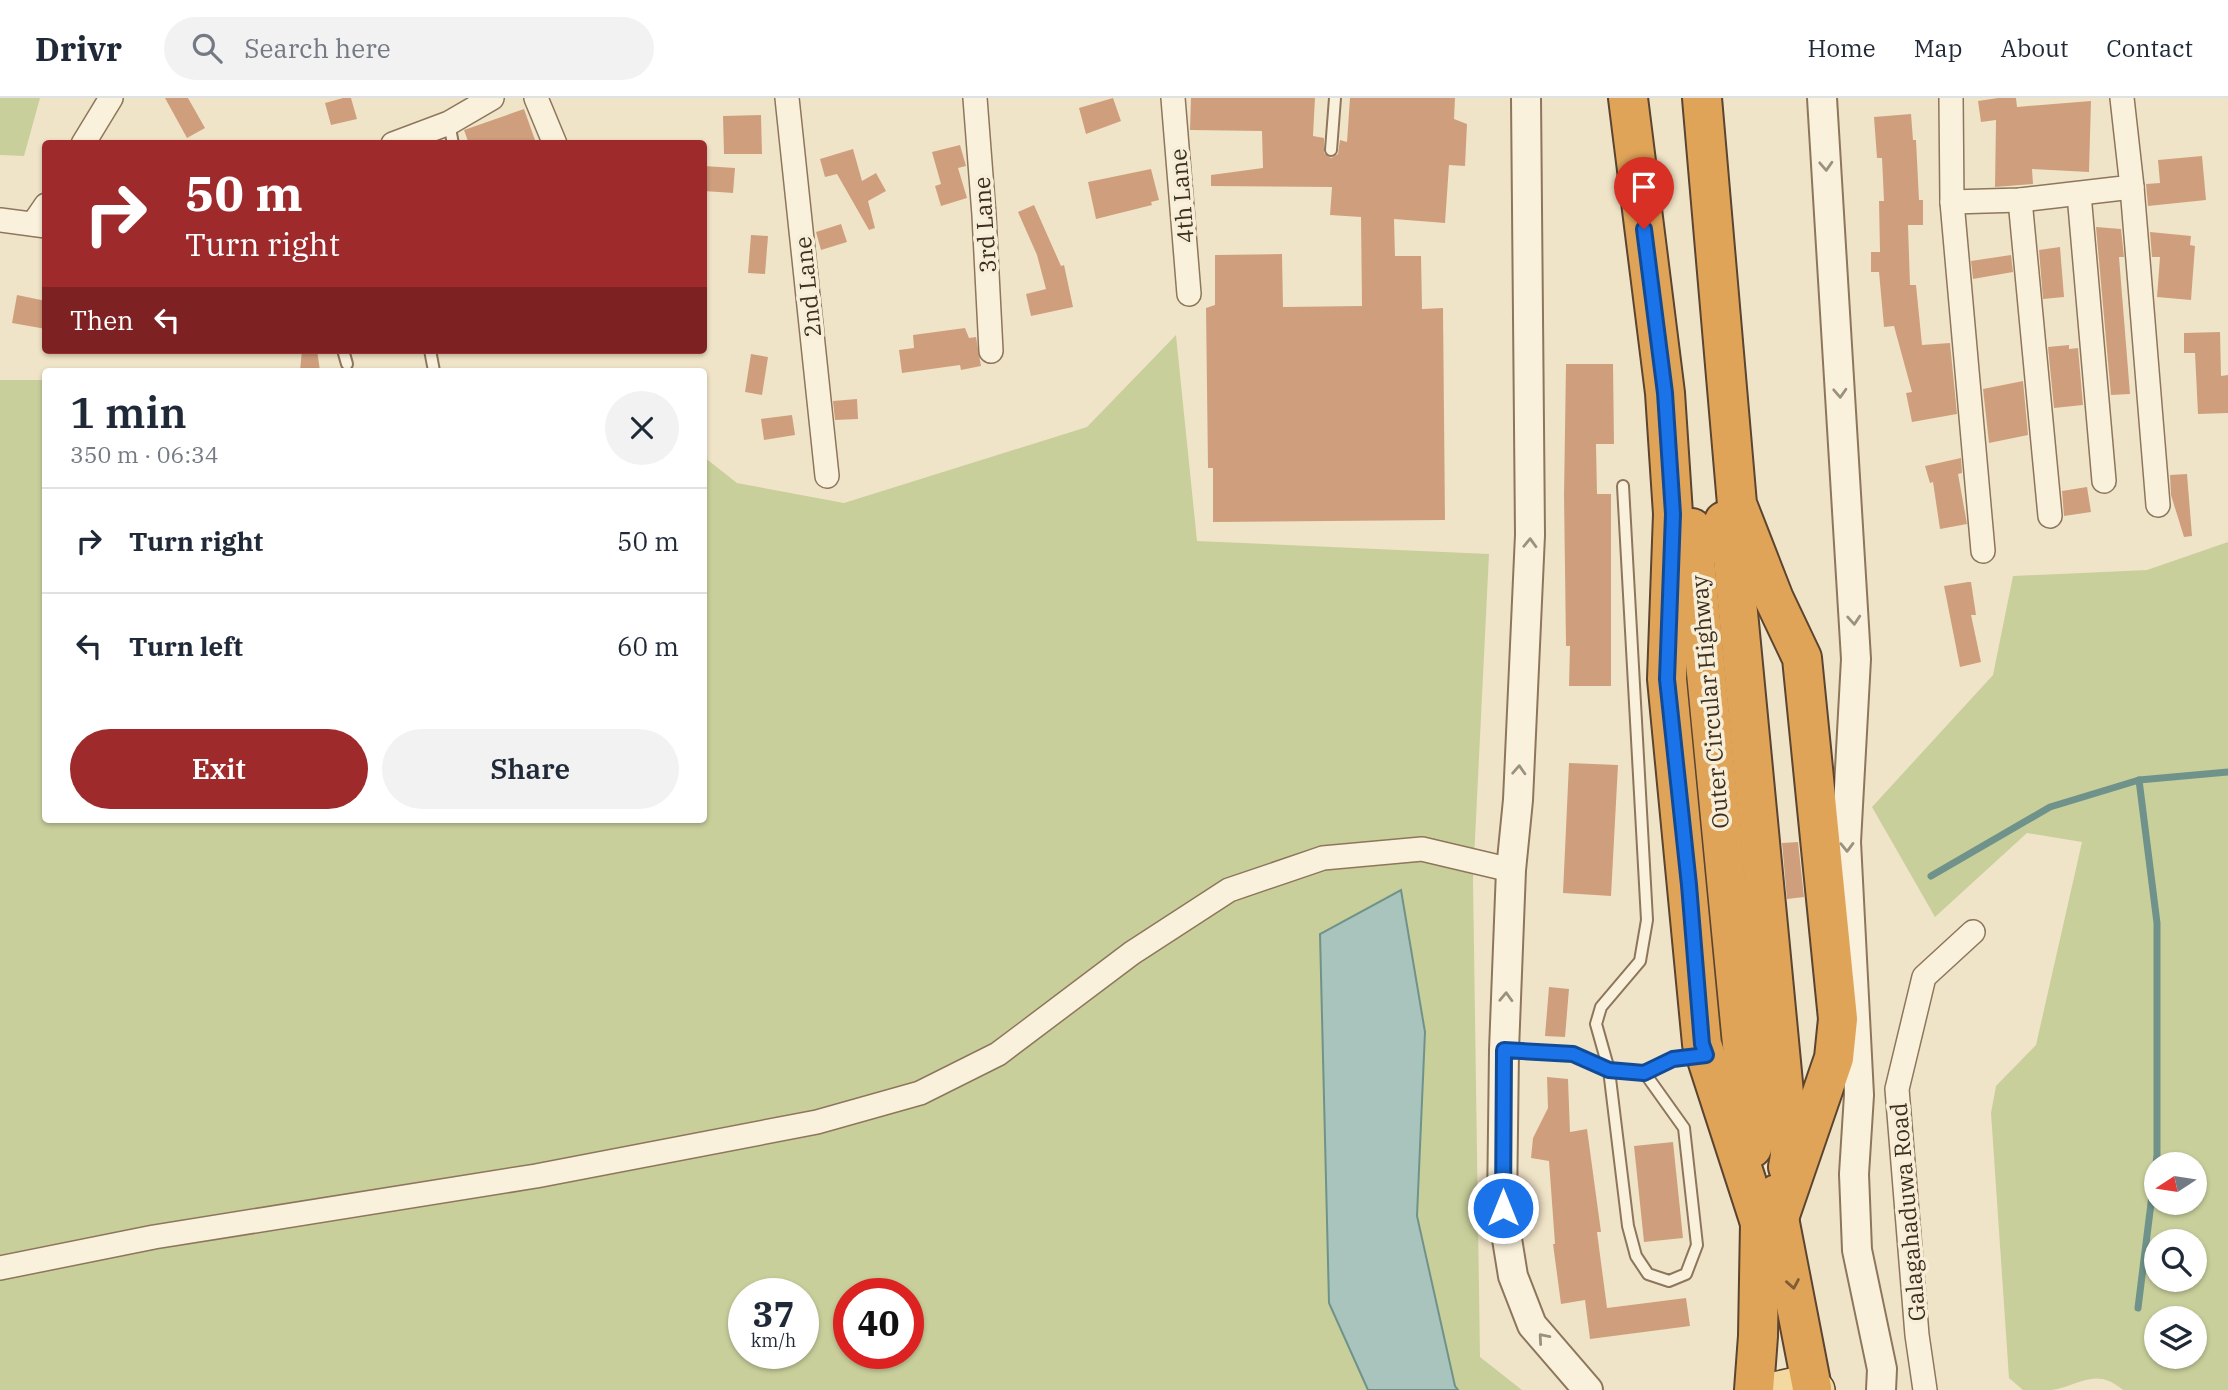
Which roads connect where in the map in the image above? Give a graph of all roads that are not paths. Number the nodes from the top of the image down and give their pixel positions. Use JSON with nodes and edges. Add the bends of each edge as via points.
{"nodes":[{"id":1,"x":111,"y":98,"type":"edge"},
{"id":2,"x":492,"y":98,"type":"edge"},
{"id":3,"x":536,"y":98,"type":"edge"},
{"id":4,"x":787,"y":98,"type":"edge"},
{"id":5,"x":975,"y":98,"type":"edge"},
{"id":6,"x":1172,"y":98,"type":"edge"},
{"id":7,"x":1335,"y":98,"type":"edge"},
{"id":8,"x":1526,"y":98,"type":"edge"},
{"id":9,"x":1628,"y":98,"type":"edge"},
{"id":10,"x":1644,"y":98,"type":"edge"},
{"id":11,"x":1678,"y":98,"type":"edge"},
{"id":12,"x":1702,"y":98,"type":"edge"},
{"id":13,"x":1822,"y":98,"type":"edge"},
{"id":14,"x":1951,"y":98,"type":"edge"},
{"id":15,"x":2122,"y":98,"type":"edge"},
{"id":16,"x":451,"y":133,"type":"edge"},
{"id":17,"x":85,"y":140,"type":"edge"},
{"id":18,"x":414,"y":140,"type":"edge"},
{"id":19,"x":553,"y":140,"type":"edge"},
{"id":20,"x":1331,"y":150,"type":"dead end"},
{"id":21,"x":2132,"y":187,"type":"junction"},
{"id":22,"x":2079,"y":194,"type":"junction"},
{"id":23,"x":2020,"y":200,"type":"junction"},
{"id":24,"x":1952,"y":202,"type":"junction"},
{"id":25,"x":41,"y":218,"type":"edge"},
{"id":26,"x":0,"y":220,"type":"edge"},
{"id":27,"x":1189,"y":294,"type":"dead end"},
{"id":28,"x":991,"y":351,"type":"dead end"},
{"id":29,"x":344,"y":354,"type":"edge"},
{"id":30,"x":347,"y":364,"type":"dead end"},
{"id":31,"x":827,"y":476,"type":"dead end"},
{"id":32,"x":2104,"y":481,"type":"dead end"},
{"id":33,"x":1623,"y":486,"type":"dead end"},
{"id":34,"x":2158,"y":505,"type":"dead end"},
{"id":35,"x":1717,"y":512,"type":"junction"},
{"id":36,"x":2050,"y":516,"type":"dead end"},
{"id":37,"x":1983,"y":551,"type":"dead end"},
{"id":38,"x":1733,"y":560,"type":"junction"},
{"id":39,"x":1511,"y":870,"type":"junction"},
{"id":40,"x":1973,"y":932,"type":"dead end"},
{"id":41,"x":1504,"y":1050,"type":"junction"},
{"id":42,"x":1706,"y":1055,"type":"junction"},
{"id":43,"x":1609,"y":1070,"type":"junction"},
{"id":44,"x":1644,"y":1073,"type":"junction"},
{"id":45,"x":1799,"y":1112,"type":"junction"},
{"id":46,"x":1790,"y":1156,"type":"junction"},
{"id":47,"x":1770,"y":1220,"type":"junction"},
{"id":48,"x":0,"y":1268,"type":"edge"},
{"id":49,"x":1814,"y":1389,"type":"edge"},
{"id":50,"x":1588,"y":1390,"type":"edge"},
{"id":51,"x":1754,"y":1390,"type":"edge"},
{"id":52,"x":1774,"y":1390,"type":"edge"},
{"id":53,"x":1881,"y":1390,"type":"edge"},
{"id":54,"x":1924,"y":1390,"type":"edge"}],
"edges":[{"from":1,"to":17,"type":"street"},
{"from":2,"to":16,"type":"street"},
{"from":3,"to":19,"type":"street"},
{"from":4,"to":31,"type":"street","name":"2nd Lane"},
{"from":5,"to":28,"type":"street","name":"3rd Lane"},
{"from":6,"to":27,"type":"street","name":"4th Lane"},
{"from":7,"to":20,"type":"lane"},
{"from":39,"to":8,"type":"street","one_way":true,"via":[[1530,535]]},
{"from":9,"to":42,"type":"highway","via":[[1665,393],[1673,514],[1667,679]]},
{"from":10,"to":35,"type":"highway","name":"Outer Circular Highway"},
{"from":11,"to":35,"type":"highway","name":"Outer Circular Highway"},
{"from":12,"to":35,"type":"highway"},
{"from":13,"to":53,"type":"street","one_way":true,"via":[[1856,659],[1846,842],[1859,1095],[1854,1174],[1857,1250],[1882,1369]]},
{"from":14,"to":24,"type":"street"},
{"from":15,"to":21,"type":"street"},
{"from":16,"to":18,"type":"street"},
{"from":21,"to":22,"type":"street"},
{"from":21,"to":34,"type":"street"},
{"from":22,"to":23,"type":"street"},
{"from":22,"to":32,"type":"street"},
{"from":23,"to":24,"type":"street"},
{"from":23,"to":36,"type":"street"},
{"from":24,"to":37,"type":"street"},
{"from":25,"to":26,"type":"street"},
{"from":29,"to":30,"type":"lane"},
{"from":33,"to":43,"type":"lane","via":[[1647,919],[1640,961],[1601,1007],[1596,1024]]},
{"from":35,"to":38,"type":"highway","name":"Outer Circular Highway"},
{"from":35,"to":45,"type":"highway","via":[[1788,683],[1818,1037]]},
{"from":35,"to":47,"type":"highway","name":"Outer Circular Highway"},
{"from":35,"to":47,"type":"highway","via":[[1774,599],[1802,658],[1838,1020],[1834,1058]]},
{"from":38,"to":45,"type":"highway","via":[[1762,664],[1798,1027]]},
{"from":38,"to":46,"type":"highway","name":"Outer Circular Highway"},
{"from":41,"to":39,"type":"street","one_way":true},
{"from":39,"to":48,"type":"street","via":[[1422,849],[1323,858],[1229,890],[1132,953],[998,1054],[920,1093],[817,1122],[536,1176],[154,1237]]},
{"from":40,"to":54,"type":"street","name":"Galagahaduwa Road","via":[[1924,977],[1897,1089]]},
{"from":41,"to":43,"type":"lane","via":[[1573,1054]]},
{"from":50,"to":41,"type":"street","one_way":true,"via":[[1532,1325],[1513,1276],[1503,1208]]},
{"from":42,"to":44,"type":"lane","via":[[1673,1059]]},
{"from":42,"to":47,"type":"highway"},
{"from":43,"to":44,"type":"lane"},
{"from":43,"to":44,"type":"lane","via":[[1628,1226],[1636,1256],[1648,1273],[1669,1281],[1686,1274],[1697,1245],[1684,1128]]},
{"from":45,"to":46,"type":"highway"},
{"from":46,"to":47,"type":"highway","name":"Outer Circular Highway"},
{"from":47,"to":49,"type":"highway","one_way":true},
{"from":47,"to":51,"type":"highway"},
{"from":49,"to":52,"type":"main road","via":[[1796,1385]]}]}
